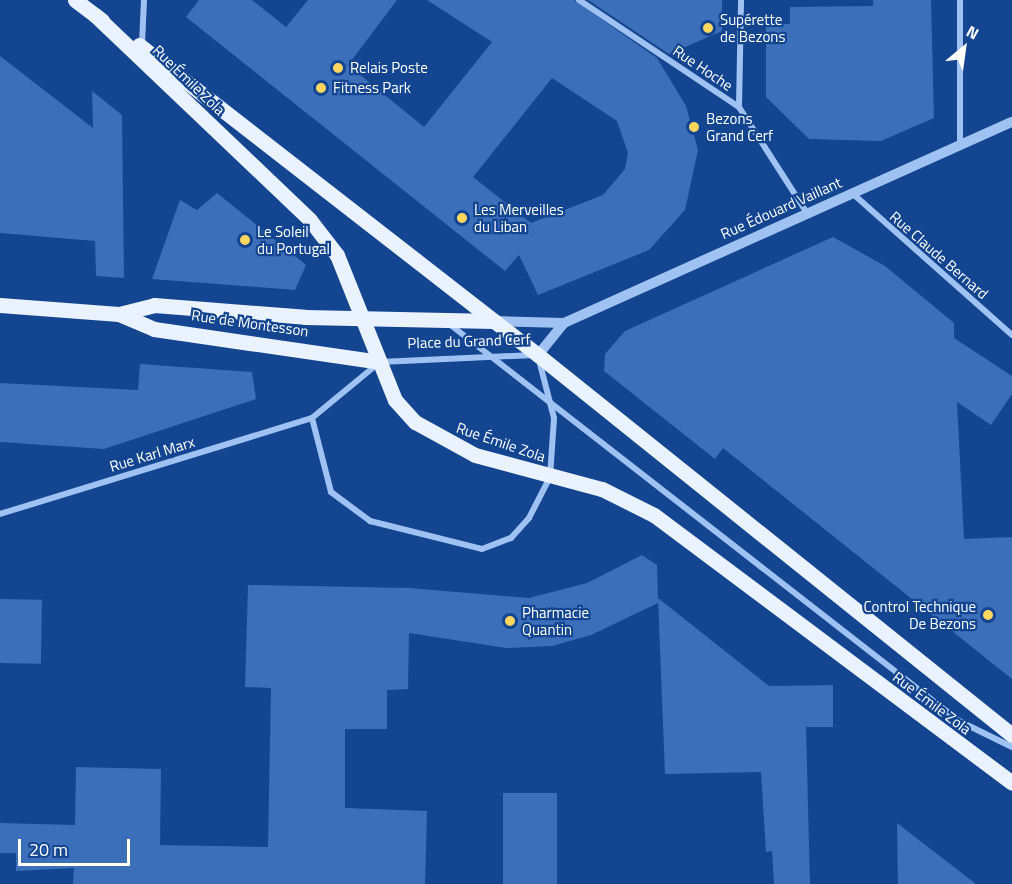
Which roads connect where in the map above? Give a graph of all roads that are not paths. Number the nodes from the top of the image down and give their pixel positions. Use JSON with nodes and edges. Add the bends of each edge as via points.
{"nodes":[{"id":1,"x":75,"y":0,"type":"edge"},
{"id":2,"x":144,"y":0,"type":"edge"},
{"id":3,"x":579,"y":0,"type":"edge"},
{"id":4,"x":741,"y":0,"type":"edge"},
{"id":5,"x":960,"y":0,"type":"edge"},
{"id":6,"x":95,"y":15,"type":"junction"},
{"id":7,"x":142,"y":48,"type":"junction"},
{"id":8,"x":739,"y":107,"type":"junction"},
{"id":9,"x":1012,"y":122,"type":"edge"},
{"id":10,"x":960,"y":144,"type":"junction"},
{"id":11,"x":852,"y":193,"type":"junction"},
{"id":12,"x":807,"y":213,"type":"junction"},
{"id":13,"x":0,"y":304,"type":"edge"},
{"id":14,"x":119,"y":314,"type":"junction"},
{"id":15,"x":361,"y":319,"type":"junction"},
{"id":16,"x":445,"y":320,"type":"junction"},
{"id":17,"x":494,"y":321,"type":"junction"},
{"id":18,"x":564,"y":323,"type":"junction"},
{"id":19,"x":1012,"y":335,"type":"edge"},
{"id":20,"x":538,"y":355,"type":"junction"},
{"id":21,"x":489,"y":356,"type":"junction"},
{"id":22,"x":380,"y":362,"type":"junction"},
{"id":23,"x":550,"y":404,"type":"junction"},
{"id":24,"x":312,"y":418,"type":"junction"},
{"id":25,"x":550,"y":477,"type":"junction"},
{"id":26,"x":0,"y":514,"type":"edge"},
{"id":27,"x":1012,"y":735,"type":"edge"},
{"id":28,"x":1012,"y":747,"type":"edge"},
{"id":29,"x":1012,"y":783,"type":"edge"}],
"edges":[{"from":1,"to":6,"type":"main road","name":"Rue Émile Zola"},
{"from":2,"to":7,"type":"street"},
{"from":3,"to":8,"type":"street","name":"Rue Hoche"},
{"from":4,"to":8,"type":"street"},
{"from":5,"to":10,"type":"street"},
{"from":6,"to":7,"type":"main road","name":"Rue Émile Zola"},
{"from":6,"to":15,"type":"main road","name":"Rue Émile Zola","via":[[310,220],[337,255]]},
{"from":7,"to":17,"type":"main road","name":"Rue Émile Zola"},
{"from":8,"to":12,"type":"street","name":"Rue Hoche"},
{"from":9,"to":10,"type":"street","name":"Rue Édouard Vaillant"},
{"from":10,"to":11,"type":"street","name":"Rue Édouard Vaillant"},
{"from":11,"to":12,"type":"street","name":"Rue Édouard Vaillant"},
{"from":11,"to":19,"type":"street","name":"Rue Claude Bernard"},
{"from":12,"to":18,"type":"street","name":"Rue Édouard Vaillant"},
{"from":13,"to":14,"type":"main road","name":"Rue de Montesson"},
{"from":14,"to":15,"type":"main road","name":"Rue de Montesson","via":[[154,305]]},
{"from":14,"to":22,"type":"main road","name":"Rue de Montesson","via":[[154,329]]},
{"from":15,"to":16,"type":"main road","name":"Place du Grand Cerf"},
{"from":15,"to":22,"type":"main road","name":"Rue Émile Zola"},
{"from":16,"to":17,"type":"main road","name":"Place du Grand Cerf"},
{"from":16,"to":21,"type":"street"},
{"from":17,"to":18,"type":"street","name":"Rue Édouard Vaillant"},
{"from":17,"to":20,"type":"main road","name":"Rue Émile Zola"},
{"from":18,"to":20,"type":"street","name":"Rue Édouard Vaillant"},
{"from":20,"to":21,"type":"street","name":"Place du Grand Cerf"},
{"from":20,"to":23,"type":"street","name":"Place du Grand Cerf"},
{"from":20,"to":27,"type":"main road","name":"Rue Émile Zola"},
{"from":21,"to":22,"type":"street","name":"Place du Grand Cerf"},
{"from":21,"to":23,"type":"street"},
{"from":22,"to":24,"type":"street"},
{"from":22,"to":25,"type":"main road","name":"Rue Émile Zola","via":[[395,400],[415,422],[475,454]]},
{"from":23,"to":25,"type":"street","name":"Place du Grand Cerf","via":[[555,447]]},
{"from":23,"to":28,"type":"street","via":[[959,721]]},
{"from":24,"to":25,"type":"street","name":"Place du Grand Cerf","via":[[331,492],[370,521],[441,543],[482,549],[511,538],[529,518]]},
{"from":24,"to":26,"type":"street","name":"Rue Karl Marx"},
{"from":25,"to":29,"type":"main road","name":"Rue Émile Zola","via":[[602,489],[654,515]]}]}
